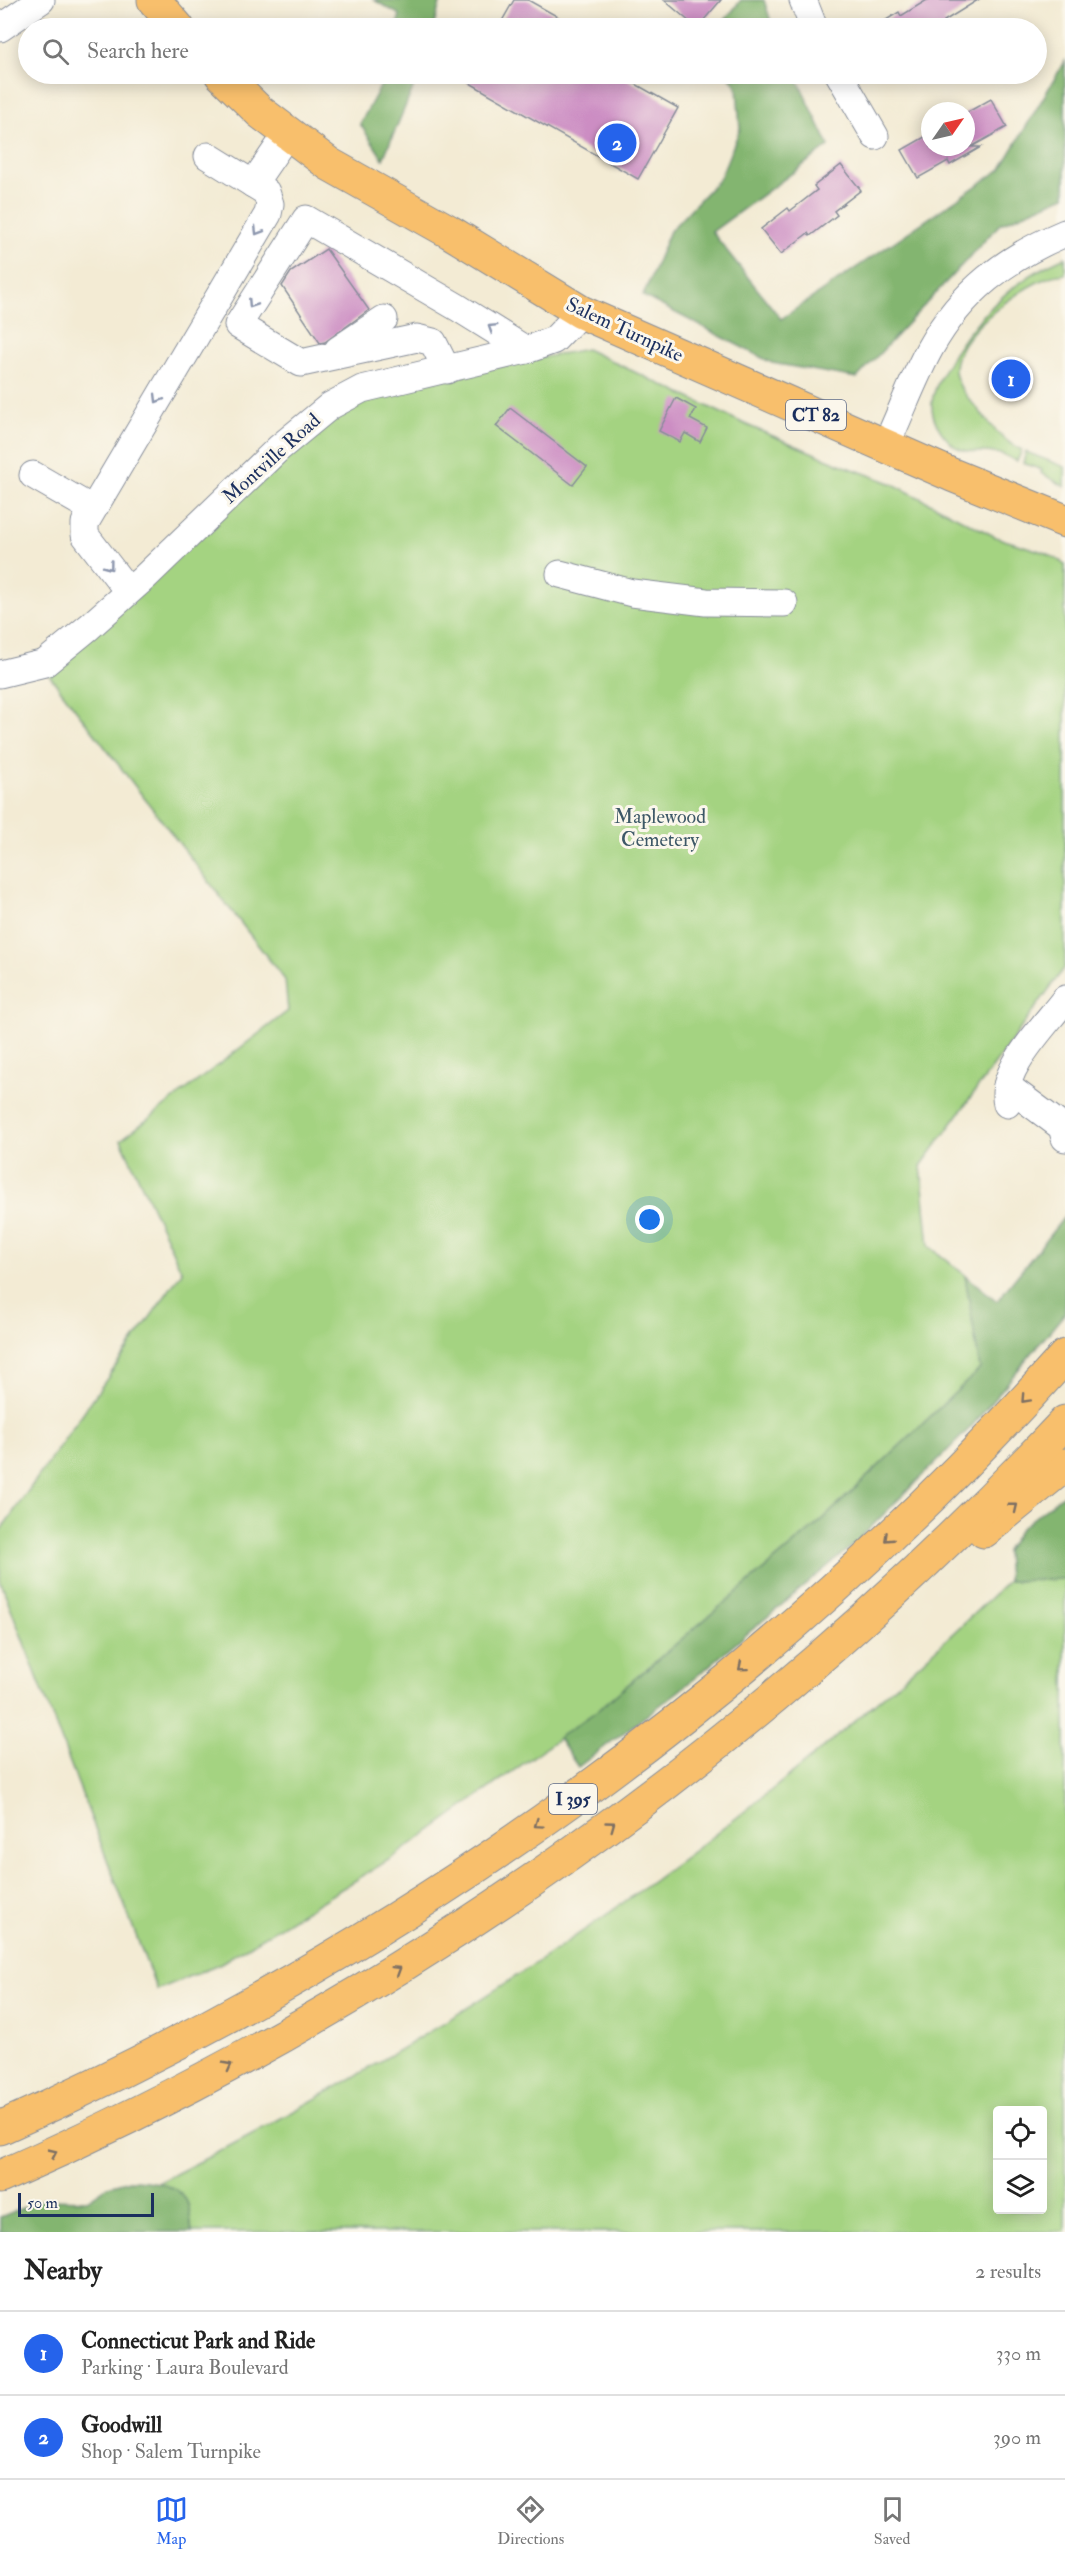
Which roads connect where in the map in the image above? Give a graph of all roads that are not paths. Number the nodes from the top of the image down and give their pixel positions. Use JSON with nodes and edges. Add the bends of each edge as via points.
{"nodes":[{"id":1,"x":41,"y":0,"type":"edge"},
{"id":2,"x":154,"y":0,"type":"edge"},
{"id":3,"x":803,"y":0,"type":"edge"},
{"id":4,"x":169,"y":18,"type":"edge"},
{"id":5,"x":810,"y":18,"type":"edge"},
{"id":6,"x":0,"y":28,"type":"edge"},
{"id":7,"x":231,"y":84,"type":"edge"},
{"id":8,"x":845,"y":84,"type":"edge"},
{"id":9,"x":288,"y":133,"type":"junction"},
{"id":10,"x":875,"y":136,"type":"dead end"},
{"id":11,"x":208,"y":156,"type":"dead end"},
{"id":12,"x":253,"y":184,"type":"junction"},
{"id":13,"x":1065,"y":233,"type":"edge"},
{"id":14,"x":457,"y":307,"type":"junction"},
{"id":15,"x":581,"y":312,"type":"junction"},
{"id":16,"x":425,"y":340,"type":"junction"},
{"id":17,"x":526,"y":350,"type":"junction"},
{"id":18,"x":327,"y":356,"type":"junction"},
{"id":19,"x":447,"y":370,"type":"junction"},
{"id":20,"x":886,"y":445,"type":"junction"},
{"id":21,"x":33,"y":475,"type":"dead end"},
{"id":22,"x":92,"y":509,"type":"junction"},
{"id":23,"x":1065,"y":520,"type":"edge"},
{"id":24,"x":560,"y":574,"type":"dead end"},
{"id":25,"x":128,"y":591,"type":"junction"},
{"id":26,"x":784,"y":603,"type":"dead end"},
{"id":27,"x":0,"y":674,"type":"edge"},
{"id":28,"x":1065,"y":999,"type":"edge"},
{"id":29,"x":1064,"y":1143,"type":"edge"},
{"id":30,"x":1065,"y":1356,"type":"edge"},
{"id":31,"x":1065,"y":1422,"type":"edge"},
{"id":32,"x":1065,"y":1465,"type":"edge"},
{"id":33,"x":914,"y":1575,"type":"junction"},
{"id":34,"x":0,"y":2128,"type":"edge"},
{"id":35,"x":0,"y":2177,"type":"edge"}],
"edges":[{"from":1,"to":6,"type":"street"},
{"from":2,"to":4,"type":"main road"},
{"from":3,"to":5,"type":"street"},
{"from":7,"to":9,"type":"main road","name":"Salem Turnpike","number":"CT 82"},
{"from":8,"to":10,"type":"street"},
{"from":9,"to":12,"type":"street"},
{"from":9,"to":15,"type":"main road","name":"Salem Turnpike","number":"CT 82","via":[[329,164]]},
{"from":11,"to":12,"type":"street"},
{"from":12,"to":22,"type":"street","one_way":true,"via":[[266,192],[268,214]]},
{"from":13,"to":20,"type":"street","via":[[1007,263],[952,316],[926,357]]},
{"from":14,"to":16,"type":"street"},
{"from":17,"to":14,"type":"street","one_way":true},
{"from":14,"to":18,"type":"street","one_way":true,"via":[[306,219],[238,324],[301,363]]},
{"from":15,"to":17,"type":"street","name":"Montville Road","via":[[554,340]]},
{"from":15,"to":20,"type":"main road","name":"Salem Turnpike","number":"CT 82"},
{"from":16,"to":18,"type":"street"},
{"from":16,"to":18,"type":"street","via":[[399,321],[370,322],[338,340]]},
{"from":16,"to":19,"type":"street"},
{"from":17,"to":19,"type":"street","name":"Montville Road"},
{"from":19,"to":25,"type":"street","name":"Montville Road","via":[[362,389],[315,415]]},
{"from":20,"to":23,"type":"main road","name":"Salem Turnpike","number":"CT 82"},
{"from":21,"to":22,"type":"street"},
{"from":22,"to":25,"type":"street","one_way":true,"via":[[85,523],[85,535]]},
{"from":24,"to":26,"type":"street","via":[[632,593],[706,602]]},
{"from":25,"to":27,"type":"street","name":"Montville Road","via":[[45,663]]},
{"from":28,"to":29,"type":"street","via":[[1012,1070],[1007,1095],[1062,1127]]},
{"from":30,"to":34,"type":"main road","number":"I 395","one_way":true,"via":[[951,1476],[834,1588],[694,1707],[558,1810],[428,1899],[295,1979],[150,2057]]},
{"from":31,"to":33,"type":"main road","number":"I 395"},
{"from":33,"to":32,"type":"main road","one_way":true,"via":[[979,1536]]},
{"from":35,"to":33,"type":"main road","number":"I 395","one_way":true,"via":[[259,2050],[465,1927],[681,1773],[792,1683]]}]}
